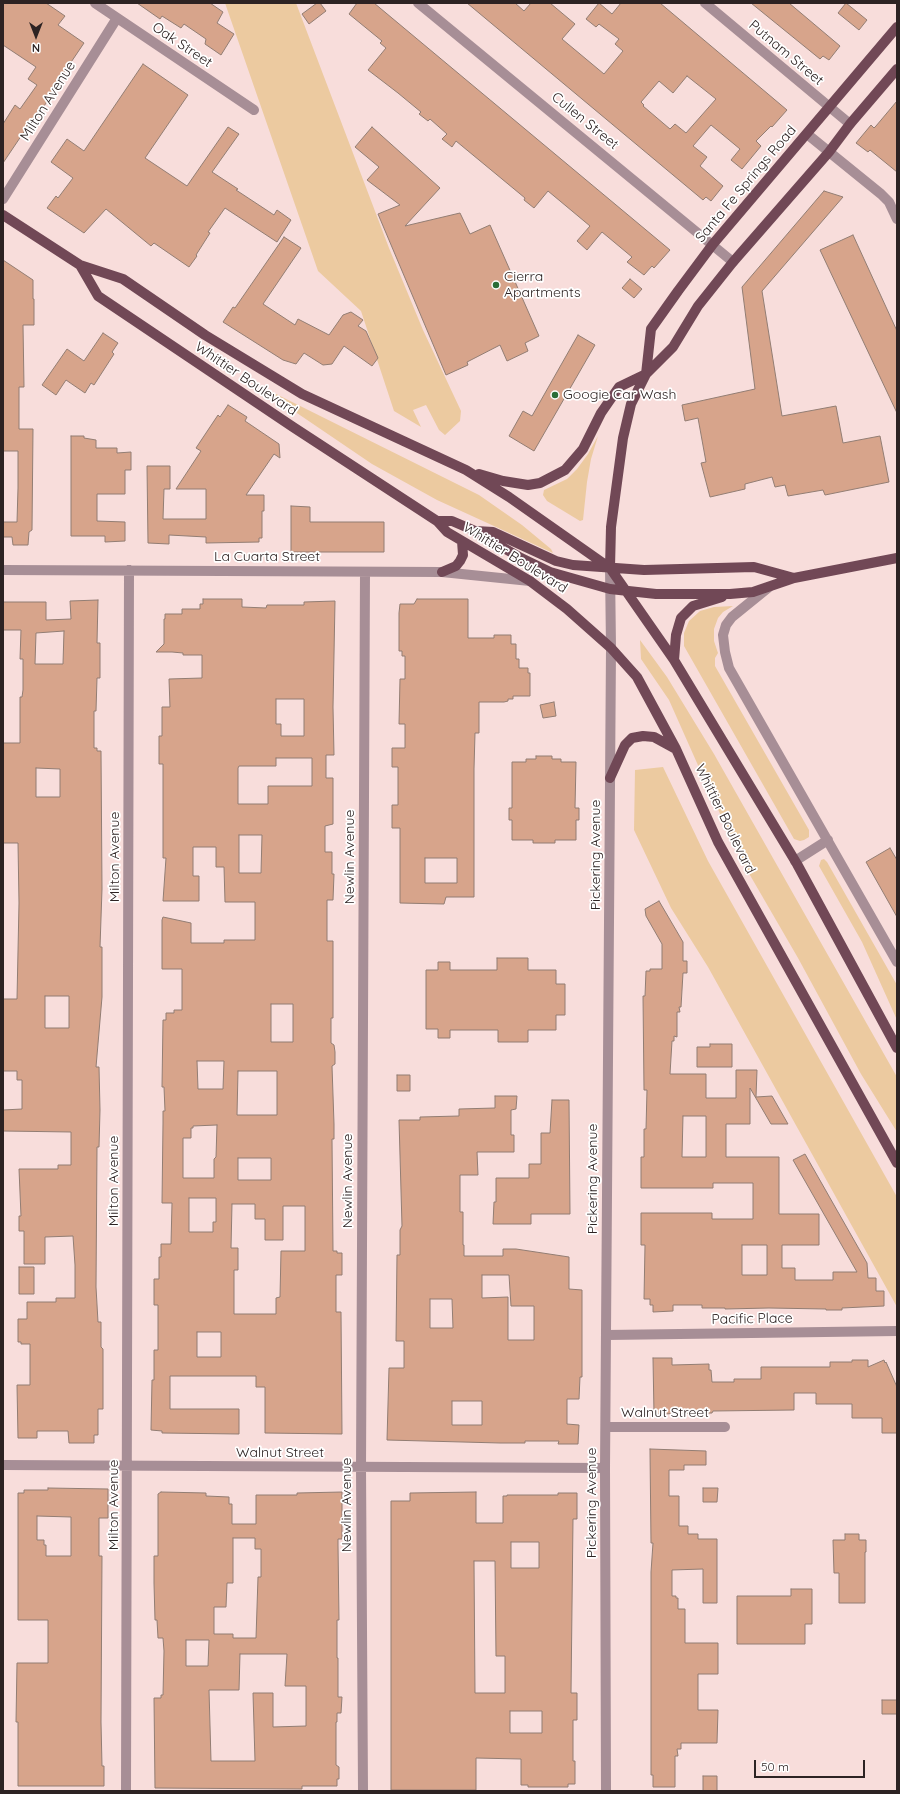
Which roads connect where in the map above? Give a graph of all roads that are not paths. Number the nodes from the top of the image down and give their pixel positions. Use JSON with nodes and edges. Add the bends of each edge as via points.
{"nodes":[{"id":1,"x":95,"y":3,"type":"edge"},
{"id":2,"x":418,"y":3,"type":"edge"},
{"id":3,"x":705,"y":3,"type":"edge"},
{"id":4,"x":117,"y":18,"type":"junction"},
{"id":5,"x":897,"y":28,"type":"edge"},
{"id":6,"x":897,"y":69,"type":"edge"},
{"id":7,"x":829,"y":107,"type":"junction"},
{"id":8,"x":254,"y":110,"type":"dead end"},
{"id":9,"x":850,"y":124,"type":"junction"},
{"id":10,"x":807,"y":134,"type":"junction"},
{"id":11,"x":829,"y":152,"type":"junction"},
{"id":12,"x":3,"y":200,"type":"edge"},
{"id":13,"x":3,"y":215,"type":"edge"},
{"id":14,"x":897,"y":219,"type":"edge"},
{"id":15,"x":713,"y":244,"type":"junction"},
{"id":16,"x":733,"y":262,"type":"junction"},
{"id":17,"x":80,"y":265,"type":"junction"},
{"id":18,"x":646,"y":374,"type":"junction"},
{"id":19,"x":466,"y":470,"type":"junction"},
{"id":20,"x":437,"y":521,"type":"junction"},
{"id":21,"x":473,"y":530,"type":"junction"},
{"id":22,"x":462,"y":541,"type":"junction"},
{"id":23,"x":897,"y":558,"type":"edge"},
{"id":24,"x":610,"y":568,"type":"junction"},
{"id":25,"x":3,"y":570,"type":"edge"},
{"id":26,"x":129,"y":570,"type":"junction"},
{"id":27,"x":365,"y":572,"type":"junction"},
{"id":28,"x":442,"y":572,"type":"junction"},
{"id":29,"x":794,"y":578,"type":"junction"},
{"id":30,"x":530,"y":581,"type":"junction"},
{"id":31,"x":770,"y":586,"type":"junction"},
{"id":32,"x":610,"y":589,"type":"junction"},
{"id":33,"x":626,"y":591,"type":"junction"},
{"id":34,"x":730,"y":594,"type":"junction"},
{"id":35,"x":611,"y":648,"type":"junction"},
{"id":36,"x":674,"y":660,"type":"junction"},
{"id":37,"x":676,"y":748,"type":"junction"},
{"id":38,"x":610,"y":778,"type":"junction"},
{"id":39,"x":828,"y":840,"type":"junction"},
{"id":40,"x":795,"y":861,"type":"junction"},
{"id":41,"x":897,"y":962,"type":"edge"},
{"id":42,"x":897,"y":1048,"type":"edge"},
{"id":43,"x":897,"y":1163,"type":"edge"},
{"id":44,"x":897,"y":1331,"type":"edge"},
{"id":45,"x":606,"y":1334,"type":"junction"},
{"id":46,"x":606,"y":1427,"type":"junction"},
{"id":47,"x":725,"y":1427,"type":"dead end"},
{"id":48,"x":3,"y":1465,"type":"edge"},
{"id":49,"x":128,"y":1465,"type":"junction"},
{"id":50,"x":361,"y":1467,"type":"junction"},
{"id":51,"x":605,"y":1468,"type":"junction"},
{"id":52,"x":126,"y":1791,"type":"edge"},
{"id":53,"x":363,"y":1791,"type":"edge"},
{"id":54,"x":606,"y":1791,"type":"edge"}],
"edges":[{"from":1,"to":4,"type":"street","name":"Oak Street"},
{"from":2,"to":15,"type":"street","name":"Cullen Street"},
{"from":3,"to":7,"type":"street","name":"Putnam Street"},
{"from":4,"to":8,"type":"street","name":"Oak Street"},
{"from":4,"to":12,"type":"street","name":"Milton Avenue"},
{"from":5,"to":7,"type":"main road","name":"Santa Fe Springs Road"},
{"from":6,"to":9,"type":"main road","name":"Santa Fe Springs Road"},
{"from":7,"to":9,"type":"street","name":"Putnam Street"},
{"from":7,"to":10,"type":"main road","name":"Santa Fe Springs Road"},
{"from":9,"to":11,"type":"main road","name":"Santa Fe Springs Road"},
{"from":10,"to":11,"type":"street"},
{"from":10,"to":15,"type":"main road","name":"Santa Fe Springs Road"},
{"from":11,"to":14,"type":"street","via":[[889,202]]},
{"from":11,"to":16,"type":"main road","name":"Santa Fe Springs Road"},
{"from":13,"to":17,"type":"main road","name":"Whittier Boulevard"},
{"from":15,"to":16,"type":"street","name":"Cullen Street"},
{"from":15,"to":18,"type":"main road","name":"Santa Fe Springs Road","via":[[652,330]]},
{"from":16,"to":18,"type":"main road","name":"Santa Fe Springs Road","via":[[698,306],[673,347]]},
{"from":17,"to":19,"type":"main road","name":"Whittier Boulevard","via":[[123,279],[205,335],[302,394]]},
{"from":17,"to":20,"type":"main road","name":"Whittier Boulevard","via":[[98,296]]},
{"from":18,"to":19,"type":"main road","via":[[619,387],[601,413],[583,449],[565,470],[528,485]]},
{"from":18,"to":24,"type":"main road","name":"Santa Fe Springs Road","via":[[631,404],[623,438],[611,527]]},
{"from":19,"to":24,"type":"main road","name":"Whittier Boulevard"},
{"from":20,"to":21,"type":"main road","via":[[452,522]]},
{"from":20,"to":22,"type":"main road","name":"Whittier Boulevard","via":[[447,532]]},
{"from":21,"to":24,"type":"main road","via":[[493,532],[556,561]]},
{"from":21,"to":32,"type":"main road","via":[[550,572]]},
{"from":22,"to":28,"type":"main road","via":[[460,561],[456,566]]},
{"from":22,"to":30,"type":"main road","name":"Whittier Boulevard"},
{"from":23,"to":29,"type":"main road"},
{"from":24,"to":29,"type":"main road","via":[[644,570],[754,567]]},
{"from":24,"to":32,"type":"street","name":"Pickering Avenue"},
{"from":24,"to":33,"type":"main road","name":"Whittier Boulevard"},
{"from":25,"to":26,"type":"street","name":"La Cuarta Street"},
{"from":26,"to":27,"type":"street","name":"La Cuarta Street"},
{"from":26,"to":49,"type":"street","name":"Milton Avenue"},
{"from":27,"to":28,"type":"street","name":"La Cuarta Street"},
{"from":27,"to":50,"type":"street","name":"Newlin Avenue"},
{"from":28,"to":30,"type":"street","name":"La Cuarta Street"},
{"from":29,"to":31,"type":"main road"},
{"from":30,"to":35,"type":"main road","name":"Whittier Boulevard","via":[[567,608]]},
{"from":31,"to":34,"type":"main road","via":[[753,592]]},
{"from":31,"to":39,"type":"street","via":[[726,624],[723,635],[725,652],[729,668]]},
{"from":32,"to":33,"type":"main road"},
{"from":32,"to":35,"type":"street","name":"Pickering Avenue"},
{"from":33,"to":34,"type":"main road","via":[[656,594]]},
{"from":33,"to":36,"type":"main road","name":"Whittier Boulevard"},
{"from":34,"to":36,"type":"main road","via":[[693,606],[681,618],[676,635]]},
{"from":35,"to":37,"type":"main road","name":"Whittier Boulevard","via":[[637,677]]},
{"from":35,"to":38,"type":"street","name":"Pickering Avenue"},
{"from":36,"to":40,"type":"main road","name":"Whittier Boulevard"},
{"from":37,"to":38,"type":"main road","via":[[654,737],[632,738],[625,745]]},
{"from":37,"to":43,"type":"main road","name":"Whittier Boulevard","via":[[718,842]]},
{"from":38,"to":45,"type":"street","name":"Pickering Avenue"},
{"from":39,"to":40,"type":"street"},
{"from":39,"to":41,"type":"street"},
{"from":40,"to":42,"type":"main road","name":"Whittier Boulevard"},
{"from":44,"to":45,"type":"street","name":"Pacific Place"},
{"from":45,"to":46,"type":"street","name":"Pickering Avenue"},
{"from":46,"to":47,"type":"street","name":"Walnut Street"},
{"from":46,"to":51,"type":"street","name":"Pickering Avenue"},
{"from":48,"to":49,"type":"street","name":"Walnut Street"},
{"from":49,"to":50,"type":"street","name":"Walnut Street"},
{"from":49,"to":52,"type":"street","name":"Milton Avenue"},
{"from":50,"to":51,"type":"street","name":"Walnut Street"},
{"from":50,"to":53,"type":"street","name":"Newlin Avenue"},
{"from":51,"to":54,"type":"street","name":"Pickering Avenue"}]}
